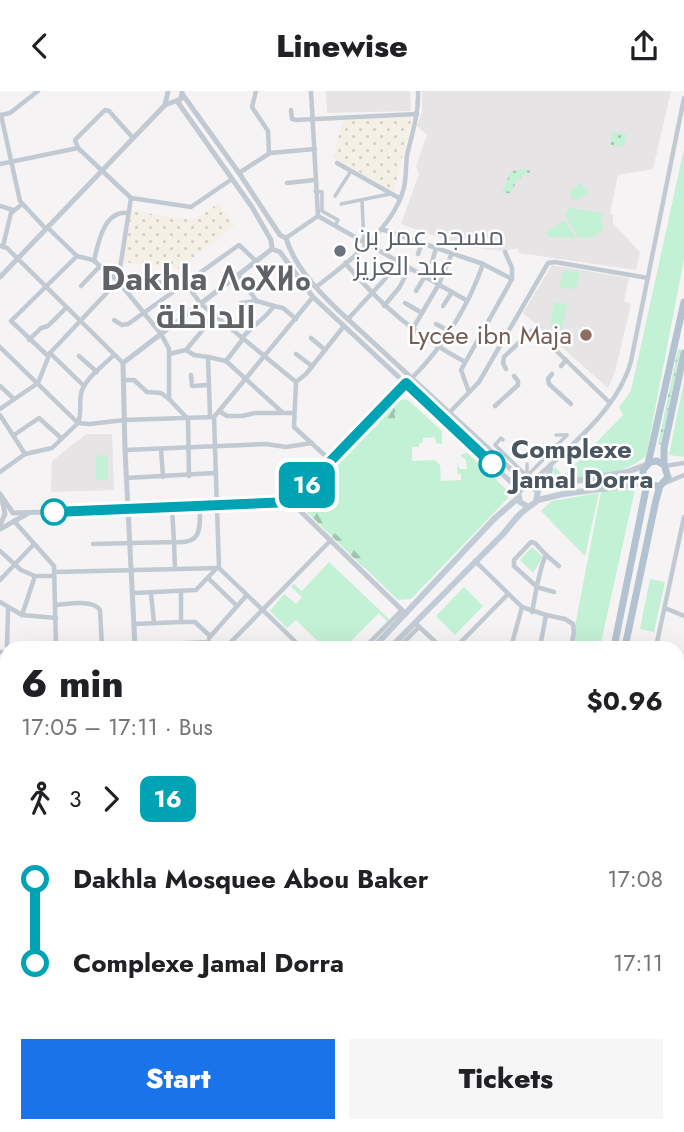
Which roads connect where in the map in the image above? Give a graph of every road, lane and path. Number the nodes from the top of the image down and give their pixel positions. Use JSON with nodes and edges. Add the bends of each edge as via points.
{"nodes":[{"id":1,"x":38,"y":91,"type":"edge"},
{"id":2,"x":256,"y":91,"type":"edge"},
{"id":3,"x":311,"y":91,"type":"edge"},
{"id":4,"x":418,"y":91,"type":"edge"},
{"id":5,"x":168,"y":93,"type":"edge"},
{"id":6,"x":183,"y":93,"type":"edge"},
{"id":7,"x":684,"y":98,"type":"edge"},
{"id":8,"x":176,"y":101,"type":"junction"},
{"id":9,"x":165,"y":105,"type":"junction"},
{"id":10,"x":291,"y":110,"type":"dead end"},
{"id":11,"x":417,"y":114,"type":"junction"},
{"id":12,"x":1,"y":115,"type":"edge"},
{"id":13,"x":314,"y":119,"type":"junction"},
{"id":14,"x":133,"y":138,"type":"junction"},
{"id":15,"x":78,"y":148,"type":"junction"},
{"id":16,"x":315,"y":149,"type":"junction"},
{"id":17,"x":270,"y":153,"type":"junction"},
{"id":18,"x":11,"y":161,"type":"junction"},
{"id":19,"x":337,"y":163,"type":"dead end"},
{"id":20,"x":0,"y":164,"type":"edge"},
{"id":21,"x":102,"y":170,"type":"junction"},
{"id":22,"x":351,"y":171,"type":"junction"},
{"id":23,"x":239,"y":173,"type":"junction"},
{"id":24,"x":232,"y":179,"type":"junction"},
{"id":25,"x":315,"y":180,"type":"junction"},
{"id":26,"x":287,"y":183,"type":"dead end"},
{"id":27,"x":315,"y":191,"type":"junction"},
{"id":28,"x":390,"y":194,"type":"junction"},
{"id":29,"x":335,"y":196,"type":"dead end"},
{"id":30,"x":131,"y":198,"type":"junction"},
{"id":31,"x":399,"y":198,"type":"junction"},
{"id":32,"x":362,"y":200,"type":"junction"},
{"id":33,"x":341,"y":204,"type":"dead end"},
{"id":34,"x":21,"y":205,"type":"junction"},
{"id":35,"x":329,"y":206,"type":"dead end"},
{"id":36,"x":0,"y":207,"type":"edge"},
{"id":37,"x":13,"y":209,"type":"junction"},
{"id":38,"x":322,"y":211,"type":"junction"},
{"id":39,"x":128,"y":213,"type":"junction"},
{"id":40,"x":317,"y":216,"type":"junction"},
{"id":41,"x":334,"y":227,"type":"junction"},
{"id":42,"x":47,"y":229,"type":"junction"},
{"id":43,"x":381,"y":229,"type":"junction"},
{"id":44,"x":283,"y":237,"type":"junction"},
{"id":45,"x":271,"y":240,"type":"junction"},
{"id":46,"x":422,"y":243,"type":"junction"},
{"id":47,"x":364,"y":245,"type":"junction"},
{"id":48,"x":2,"y":246,"type":"edge"},
{"id":49,"x":288,"y":247,"type":"junction"},
{"id":50,"x":436,"y":248,"type":"junction"},
{"id":51,"x":272,"y":249,"type":"junction"},
{"id":52,"x":280,"y":252,"type":"junction"},
{"id":53,"x":505,"y":252,"type":"dead end"},
{"id":54,"x":452,"y":253,"type":"junction"},
{"id":55,"x":418,"y":254,"type":"dead end"},
{"id":56,"x":77,"y":256,"type":"junction"},
{"id":57,"x":17,"y":260,"type":"junction"},
{"id":58,"x":94,"y":261,"type":"junction"},
{"id":59,"x":256,"y":261,"type":"junction"},
{"id":60,"x":432,"y":262,"type":"dead end"},
{"id":61,"x":345,"y":263,"type":"junction"},
{"id":62,"x":395,"y":264,"type":"dead end"},
{"id":63,"x":483,"y":264,"type":"junction"},
{"id":64,"x":100,"y":266,"type":"junction"},
{"id":65,"x":410,"y":268,"type":"junction"},
{"id":66,"x":238,"y":275,"type":"junction"},
{"id":67,"x":425,"y":276,"type":"junction"},
{"id":68,"x":0,"y":277,"type":"edge"},
{"id":69,"x":648,"y":278,"type":"junction"},
{"id":70,"x":512,"y":279,"type":"junction"},
{"id":71,"x":118,"y":281,"type":"junction"},
{"id":72,"x":186,"y":284,"type":"junction"},
{"id":73,"x":439,"y":284,"type":"junction"},
{"id":74,"x":81,"y":286,"type":"dead end"},
{"id":75,"x":180,"y":286,"type":"junction"},
{"id":76,"x":44,"y":287,"type":"junction"},
{"id":77,"x":124,"y":287,"type":"junction"},
{"id":78,"x":316,"y":287,"type":"junction"},
{"id":79,"x":416,"y":291,"type":"dead end"},
{"id":80,"x":452,"y":292,"type":"junction"},
{"id":81,"x":372,"y":295,"type":"junction"},
{"id":82,"x":313,"y":297,"type":"junction"},
{"id":83,"x":467,"y":300,"type":"junction"},
{"id":84,"x":257,"y":301,"type":"junction"},
{"id":85,"x":684,"y":302,"type":"edge"},
{"id":86,"x":241,"y":303,"type":"dead end"},
{"id":87,"x":405,"y":303,"type":"dead end"},
{"id":88,"x":201,"y":304,"type":"junction"},
{"id":89,"x":274,"y":306,"type":"junction"},
{"id":90,"x":384,"y":306,"type":"junction"},
{"id":91,"x":443,"y":306,"type":"dead end"},
{"id":92,"x":66,"y":309,"type":"junction"},
{"id":93,"x":145,"y":312,"type":"junction"},
{"id":94,"x":422,"y":313,"type":"junction"},
{"id":95,"x":216,"y":314,"type":"junction"},
{"id":96,"x":296,"y":319,"type":"junction"},
{"id":97,"x":348,"y":319,"type":"junction"},
{"id":98,"x":114,"y":320,"type":"dead end"},
{"id":99,"x":79,"y":322,"type":"junction"},
{"id":100,"x":436,"y":324,"type":"dead end"},
{"id":101,"x":344,"y":326,"type":"junction"},
{"id":102,"x":412,"y":330,"type":"junction"},
{"id":103,"x":449,"y":331,"type":"junction"},
{"id":104,"x":161,"y":334,"type":"junction"},
{"id":105,"x":311,"y":338,"type":"dead end"},
{"id":106,"x":243,"y":339,"type":"junction"},
{"id":107,"x":29,"y":340,"type":"junction"},
{"id":108,"x":0,"y":347,"type":"edge"},
{"id":109,"x":439,"y":348,"type":"junction"},
{"id":110,"x":186,"y":350,"type":"junction"},
{"id":111,"x":325,"y":350,"type":"junction"},
{"id":112,"x":684,"y":353,"type":"edge"},
{"id":113,"x":169,"y":354,"type":"junction"},
{"id":114,"x":296,"y":354,"type":"dead end"},
{"id":115,"x":49,"y":355,"type":"junction"},
{"id":116,"x":114,"y":355,"type":"junction"},
{"id":117,"x":79,"y":356,"type":"dead end"},
{"id":118,"x":208,"y":357,"type":"junction"},
{"id":119,"x":264,"y":357,"type":"junction"},
{"id":120,"x":226,"y":361,"type":"junction"},
{"id":121,"x":566,"y":361,"type":"junction"},
{"id":122,"x":465,"y":362,"type":"junction"},
{"id":123,"x":123,"y":363,"type":"junction"},
{"id":124,"x":312,"y":366,"type":"junction"},
{"id":125,"x":561,"y":366,"type":"dead end"},
{"id":126,"x":506,"y":369,"type":"dead end"},
{"id":127,"x":97,"y":372,"type":"junction"},
{"id":128,"x":552,"y":374,"type":"dead end"},
{"id":129,"x":191,"y":375,"type":"dead end"},
{"id":130,"x":514,"y":376,"type":"dead end"},
{"id":131,"x":412,"y":378,"type":"junction"},
{"id":132,"x":247,"y":379,"type":"junction"},
{"id":133,"x":123,"y":380,"type":"junction"},
{"id":134,"x":296,"y":382,"type":"junction"},
{"id":135,"x":38,"y":383,"type":"junction"},
{"id":136,"x":406,"y":383,"type":"junction"},
{"id":137,"x":208,"y":385,"type":"junction"},
{"id":138,"x":0,"y":386,"type":"edge"},
{"id":139,"x":84,"y":386,"type":"junction"},
{"id":140,"x":469,"y":393,"type":"junction"},
{"id":141,"x":169,"y":398,"type":"junction"},
{"id":142,"x":14,"y":399,"type":"junction"},
{"id":143,"x":571,"y":404,"type":"dead end"},
{"id":144,"x":610,"y":404,"type":"junction"},
{"id":145,"x":495,"y":406,"type":"dead end"},
{"id":146,"x":0,"y":409,"type":"edge"},
{"id":147,"x":219,"y":411,"type":"junction"},
{"id":148,"x":282,"y":412,"type":"junction"},
{"id":149,"x":294,"y":413,"type":"junction"},
{"id":150,"x":449,"y":414,"type":"junction"},
{"id":151,"x":0,"y":415,"type":"edge"},
{"id":152,"x":212,"y":417,"type":"junction"},
{"id":153,"x":188,"y":419,"type":"junction"},
{"id":154,"x":124,"y":420,"type":"junction"},
{"id":155,"x":78,"y":423,"type":"junction"},
{"id":156,"x":14,"y":435,"type":"junction"},
{"id":157,"x":556,"y":435,"type":"dead end"},
{"id":158,"x":61,"y":438,"type":"junction"},
{"id":159,"x":503,"y":440,"type":"dead end"},
{"id":160,"x":312,"y":443,"type":"junction"},
{"id":161,"x":214,"y":446,"type":"junction"},
{"id":162,"x":188,"y":447,"type":"junction"},
{"id":163,"x":161,"y":449,"type":"junction"},
{"id":164,"x":541,"y":449,"type":"dead end"},
{"id":165,"x":125,"y":450,"type":"junction"},
{"id":166,"x":25,"y":454,"type":"junction"},
{"id":167,"x":548,"y":456,"type":"junction"},
{"id":168,"x":331,"y":461,"type":"junction"},
{"id":169,"x":684,"y":463,"type":"edge"},
{"id":170,"x":527,"y":464,"type":"dead end"},
{"id":171,"x":647,"y":464,"type":"junction"},
{"id":172,"x":550,"y":465,"type":"junction"},
{"id":173,"x":665,"y":465,"type":"junction"},
{"id":174,"x":0,"y":472,"type":"edge"},
{"id":175,"x":215,"y":473,"type":"junction"},
{"id":176,"x":527,"y":475,"type":"junction"},
{"id":177,"x":684,"y":475,"type":"edge"},
{"id":178,"x":189,"y":476,"type":"junction"},
{"id":179,"x":163,"y":477,"type":"junction"},
{"id":180,"x":126,"y":478,"type":"junction"},
{"id":181,"x":647,"y":483,"type":"junction"},
{"id":182,"x":662,"y":484,"type":"junction"},
{"id":183,"x":559,"y":485,"type":"junction"},
{"id":184,"x":532,"y":486,"type":"junction"},
{"id":185,"x":1,"y":495,"type":"edge"},
{"id":186,"x":518,"y":497,"type":"junction"},
{"id":187,"x":538,"y":500,"type":"junction"},
{"id":188,"x":291,"y":502,"type":"junction"},
{"id":189,"x":217,"y":505,"type":"junction"},
{"id":190,"x":200,"y":506,"type":"junction"},
{"id":191,"x":527,"y":506,"type":"junction"},
{"id":192,"x":172,"y":508,"type":"junction"},
{"id":193,"x":128,"y":510,"type":"junction"},
{"id":194,"x":10,"y":517,"type":"junction"},
{"id":195,"x":684,"y":517,"type":"edge"},
{"id":196,"x":0,"y":527,"type":"edge"},
{"id":197,"x":331,"y":540,"type":"junction"},
{"id":198,"x":174,"y":542,"type":"junction"},
{"id":199,"x":130,"y":543,"type":"junction"},
{"id":200,"x":34,"y":544,"type":"junction"},
{"id":201,"x":93,"y":544,"type":"dead end"},
{"id":202,"x":0,"y":551,"type":"edge"},
{"id":203,"x":546,"y":555,"type":"junction"},
{"id":204,"x":474,"y":561,"type":"junction"},
{"id":205,"x":14,"y":565,"type":"junction"},
{"id":206,"x":559,"y":566,"type":"dead end"},
{"id":207,"x":132,"y":569,"type":"junction"},
{"id":208,"x":175,"y":569,"type":"junction"},
{"id":209,"x":217,"y":569,"type":"junction"},
{"id":210,"x":54,"y":574,"type":"junction"},
{"id":211,"x":35,"y":576,"type":"junction"},
{"id":212,"x":208,"y":578,"type":"junction"},
{"id":213,"x":0,"y":580,"type":"edge"},
{"id":214,"x":537,"y":587,"type":"junction"},
{"id":215,"x":554,"y":591,"type":"dead end"},
{"id":216,"x":181,"y":592,"type":"junction"},
{"id":217,"x":134,"y":593,"type":"junction"},
{"id":218,"x":151,"y":593,"type":"junction"},
{"id":219,"x":508,"y":594,"type":"junction"},
{"id":220,"x":246,"y":596,"type":"junction"},
{"id":221,"x":0,"y":602,"type":"edge"},
{"id":222,"x":55,"y":605,"type":"junction"},
{"id":223,"x":237,"y":606,"type":"junction"},
{"id":224,"x":522,"y":607,"type":"junction"},
{"id":225,"x":8,"y":608,"type":"junction"},
{"id":226,"x":665,"y":608,"type":"junction"},
{"id":227,"x":261,"y":610,"type":"junction"},
{"id":228,"x":404,"y":612,"type":"junction"},
{"id":229,"x":532,"y":612,"type":"junction"},
{"id":230,"x":22,"y":615,"type":"junction"},
{"id":231,"x":546,"y":615,"type":"junction"},
{"id":232,"x":684,"y":616,"type":"edge"},
{"id":233,"x":56,"y":618,"type":"junction"},
{"id":234,"x":181,"y":622,"type":"junction"},
{"id":235,"x":154,"y":623,"type":"junction"},
{"id":236,"x":134,"y":624,"type":"junction"},
{"id":237,"x":417,"y":625,"type":"junction"},
{"id":238,"x":209,"y":639,"type":"junction"},
{"id":239,"x":7,"y":641,"type":"edge"},
{"id":240,"x":57,"y":641,"type":"edge"},
{"id":241,"x":102,"y":641,"type":"edge"},
{"id":242,"x":135,"y":641,"type":"edge"},
{"id":243,"x":188,"y":641,"type":"edge"},
{"id":244,"x":232,"y":641,"type":"edge"},
{"id":245,"x":295,"y":641,"type":"edge"},
{"id":246,"x":372,"y":641,"type":"edge"},
{"id":247,"x":379,"y":641,"type":"edge"},
{"id":248,"x":398,"y":641,"type":"edge"},
{"id":249,"x":404,"y":641,"type":"edge"},
{"id":250,"x":434,"y":641,"type":"edge"},
{"id":251,"x":462,"y":641,"type":"edge"},
{"id":252,"x":513,"y":641,"type":"edge"},
{"id":253,"x":541,"y":641,"type":"edge"},
{"id":254,"x":572,"y":641,"type":"edge"},
{"id":255,"x":615,"y":641,"type":"edge"},
{"id":256,"x":626,"y":641,"type":"edge"},
{"id":257,"x":657,"y":641,"type":"edge"},
{"id":258,"x":684,"y":672,"type":"edge"},
{"id":259,"x":684,"y":681,"type":"edge"}],
"edges":[{"from":1,"to":12,"type":"street"},
{"from":2,"to":17,"type":"street","via":[[252,107],[268,131]]},
{"from":3,"to":13,"type":"street"},
{"from":4,"to":11,"type":"street"},
{"from":5,"to":8,"type":"street"},
{"from":5,"to":9,"type":"street"},
{"from":6,"to":8,"type":"street"},
{"from":6,"to":23,"type":"street"},
{"from":7,"to":69,"type":"street"},
{"from":8,"to":9,"type":"street"},
{"from":8,"to":24,"type":"street"},
{"from":9,"to":14,"type":"street"},
{"from":10,"to":13,"type":"street","via":[[293,120]]},
{"from":11,"to":13,"type":"street"},
{"from":11,"to":31,"type":"street"},
{"from":12,"to":18,"type":"street"},
{"from":13,"to":16,"type":"street"},
{"from":14,"to":15,"type":"street","via":[[104,110],[77,136]]},
{"from":14,"to":21,"type":"street"},
{"from":15,"to":18,"type":"street"},
{"from":15,"to":21,"type":"street"},
{"from":16,"to":17,"type":"street"},
{"from":16,"to":25,"type":"street"},
{"from":17,"to":23,"type":"street"},
{"from":18,"to":20,"type":"street"},
{"from":18,"to":34,"type":"street"},
{"from":19,"to":22,"type":"street"},
{"from":21,"to":30,"type":"street"},
{"from":21,"to":42,"type":"street"},
{"from":22,"to":28,"type":"street"},
{"from":22,"to":29,"type":"street"},
{"from":23,"to":44,"type":"street"},
{"from":24,"to":30,"type":"street","via":[[190,207]]},
{"from":24,"to":45,"type":"street"},
{"from":25,"to":26,"type":"street"},
{"from":25,"to":27,"type":"street"},
{"from":27,"to":38,"type":"street","via":[[322,192]]},
{"from":27,"to":40,"type":"street"},
{"from":28,"to":31,"type":"street"},
{"from":28,"to":32,"type":"street"},
{"from":30,"to":39,"type":"street"},
{"from":31,"to":43,"type":"street"},
{"from":32,"to":33,"type":"street"},
{"from":32,"to":47,"type":"street"},
{"from":34,"to":37,"type":"street"},
{"from":34,"to":42,"type":"street"},
{"from":35,"to":38,"type":"street"},
{"from":36,"to":37,"type":"street"},
{"from":37,"to":48,"type":"street"},
{"from":38,"to":40,"type":"street"},
{"from":38,"to":41,"type":"street","via":[[338,220]]},
{"from":39,"to":58,"type":"street","via":[[118,214],[102,230]]},
{"from":39,"to":71,"type":"street"},
{"from":40,"to":41,"type":"street"},
{"from":40,"to":44,"type":"street"},
{"from":41,"to":47,"type":"street"},
{"from":42,"to":56,"type":"street"},
{"from":42,"to":57,"type":"street"},
{"from":43,"to":46,"type":"street"},
{"from":43,"to":47,"type":"street"},
{"from":44,"to":45,"type":"street"},
{"from":44,"to":49,"type":"street"},
{"from":45,"to":51,"type":"street"},
{"from":46,"to":50,"type":"street"},
{"from":46,"to":55,"type":"street"},
{"from":47,"to":61,"type":"street"},
{"from":47,"to":65,"type":"street"},
{"from":48,"to":57,"type":"street"},
{"from":49,"to":52,"type":"street"},
{"from":49,"to":78,"type":"street"},
{"from":50,"to":54,"type":"street"},
{"from":50,"to":60,"type":"street"},
{"from":51,"to":52,"type":"street"},
{"from":51,"to":59,"type":"street"},
{"from":52,"to":82,"type":"street"},
{"from":53,"to":70,"type":"street"},
{"from":54,"to":63,"type":"street"},
{"from":54,"to":73,"type":"street"},
{"from":56,"to":58,"type":"street"},
{"from":56,"to":76,"type":"street"},
{"from":57,"to":68,"type":"street"},
{"from":57,"to":76,"type":"street"},
{"from":58,"to":64,"type":"street"},
{"from":59,"to":66,"type":"street"},
{"from":59,"to":72,"type":"street","via":[[239,245]]},
{"from":61,"to":78,"type":"street"},
{"from":61,"to":81,"type":"street"},
{"from":62,"to":81,"type":"street"},
{"from":63,"to":70,"type":"street"},
{"from":63,"to":83,"type":"street"},
{"from":64,"to":71,"type":"street"},
{"from":64,"to":74,"type":"street"},
{"from":65,"to":67,"type":"street"},
{"from":65,"to":90,"type":"street"},
{"from":66,"to":84,"type":"street"},
{"from":66,"to":88,"type":"street"},
{"from":67,"to":73,"type":"street"},
{"from":67,"to":79,"type":"street"},
{"from":69,"to":140,"type":"street","via":[[548,263]]},
{"from":69,"to":144,"type":"street","via":[[628,374]]},
{"from":70,"to":122,"type":"street"},
{"from":71,"to":77,"type":"street"},
{"from":71,"to":99,"type":"street"},
{"from":72,"to":75,"type":"street"},
{"from":72,"to":88,"type":"street"},
{"from":73,"to":80,"type":"street"},
{"from":73,"to":94,"type":"street"},
{"from":75,"to":77,"type":"street","via":[[149,280]]},
{"from":75,"to":93,"type":"street"},
{"from":76,"to":92,"type":"street"},
{"from":76,"to":107,"type":"street","via":[[11,321]]},
{"from":77,"to":93,"type":"street"},
{"from":78,"to":97,"type":"street"},
{"from":80,"to":83,"type":"street"},
{"from":80,"to":91,"type":"street"},
{"from":81,"to":90,"type":"street"},
{"from":81,"to":97,"type":"street"},
{"from":82,"to":96,"type":"street"},
{"from":82,"to":101,"type":"street"},
{"from":83,"to":103,"type":"street"},
{"from":84,"to":86,"type":"street"},
{"from":84,"to":89,"type":"street"},
{"from":85,"to":171,"type":"main road"},
{"from":87,"to":94,"type":"street"},
{"from":88,"to":95,"type":"street"},
{"from":88,"to":104,"type":"street"},
{"from":89,"to":96,"type":"street"},
{"from":89,"to":106,"type":"street"},
{"from":90,"to":102,"type":"street"},
{"from":92,"to":99,"type":"street"},
{"from":92,"to":107,"type":"street"},
{"from":93,"to":98,"type":"street","via":[[128,324]]},
{"from":93,"to":104,"type":"street"},
{"from":94,"to":102,"type":"street"},
{"from":95,"to":106,"type":"street"},
{"from":95,"to":110,"type":"street"},
{"from":96,"to":119,"type":"street"},
{"from":97,"to":131,"type":"street"},
{"from":99,"to":115,"type":"street"},
{"from":99,"to":116,"type":"street"},
{"from":100,"to":103,"type":"street"},
{"from":101,"to":111,"type":"street"},
{"from":101,"to":136,"type":"street"},
{"from":102,"to":109,"type":"street"},
{"from":103,"to":109,"type":"street"},
{"from":104,"to":113,"type":"street"},
{"from":104,"to":123,"type":"street"},
{"from":105,"to":111,"type":"street"},
{"from":106,"to":119,"type":"street"},
{"from":106,"to":120,"type":"street"},
{"from":107,"to":115,"type":"street"},
{"from":108,"to":135,"type":"street"},
{"from":109,"to":122,"type":"street"},
{"from":109,"to":131,"type":"street"},
{"from":110,"to":113,"type":"street"},
{"from":110,"to":118,"type":"street"},
{"from":111,"to":124,"type":"street"},
{"from":112,"to":173,"type":"main road","via":[[664,448]]},
{"from":113,"to":141,"type":"street"},
{"from":114,"to":124,"type":"street"},
{"from":115,"to":135,"type":"street"},
{"from":115,"to":139,"type":"street"},
{"from":116,"to":123,"type":"street"},
{"from":116,"to":127,"type":"street"},
{"from":117,"to":127,"type":"street"},
{"from":118,"to":120,"type":"street"},
{"from":118,"to":137,"type":"street"},
{"from":119,"to":132,"type":"street"},
{"from":119,"to":134,"type":"street"},
{"from":120,"to":132,"type":"street"},
{"from":121,"to":125,"type":"street"},
{"from":121,"to":126,"type":"street","via":[[531,331],[504,357]]},
{"from":121,"to":144,"type":"street"},
{"from":122,"to":140,"type":"street","via":[[461,372]]},
{"from":123,"to":133,"type":"street"},
{"from":124,"to":134,"type":"street"},
{"from":127,"to":139,"type":"street"},
{"from":128,"to":143,"type":"street","via":[[549,384]]},
{"from":129,"to":137,"type":"street","via":[[192,386]]},
{"from":130,"to":145,"type":"street","via":[[518,385]]},
{"from":131,"to":136,"type":"street"},
{"from":131,"to":150,"type":"street"},
{"from":132,"to":147,"type":"street"},
{"from":132,"to":148,"type":"street"},
{"from":133,"to":141,"type":"street","via":[[134,380],[147,392]]},
{"from":133,"to":154,"type":"street"},
{"from":134,"to":149,"type":"street"},
{"from":135,"to":142,"type":"street"},
{"from":135,"to":155,"type":"street"},
{"from":136,"to":168,"type":"street"},
{"from":136,"to":186,"type":"street","via":[[514,484]]},
{"from":137,"to":152,"type":"street"},
{"from":138,"to":142,"type":"street"},
{"from":139,"to":155,"type":"street"},
{"from":140,"to":150,"type":"street"},
{"from":141,"to":153,"type":"street"},
{"from":142,"to":146,"type":"street"},
{"from":144,"to":172,"type":"street"},
{"from":147,"to":148,"type":"street","via":[[227,417]]},
{"from":147,"to":152,"type":"street"},
{"from":148,"to":149,"type":"street"},
{"from":149,"to":160,"type":"street","via":[[295,428]]},
{"from":150,"to":184,"type":"street"},
{"from":151,"to":156,"type":"street"},
{"from":152,"to":153,"type":"street"},
{"from":152,"to":161,"type":"street"},
{"from":153,"to":154,"type":"street"},
{"from":153,"to":162,"type":"street"},
{"from":154,"to":155,"type":"street"},
{"from":154,"to":165,"type":"street"},
{"from":155,"to":158,"type":"street"},
{"from":156,"to":158,"type":"street","via":[[39,418]]},
{"from":156,"to":166,"type":"street"},
{"from":157,"to":167,"type":"street","via":[[567,435]]},
{"from":158,"to":166,"type":"street","via":[[47,450]]},
{"from":159,"to":176,"type":"street","via":[[495,445]]},
{"from":160,"to":161,"type":"street"},
{"from":160,"to":168,"type":"street"},
{"from":161,"to":162,"type":"street"},
{"from":161,"to":175,"type":"street"},
{"from":162,"to":163,"type":"street"},
{"from":162,"to":178,"type":"street"},
{"from":163,"to":165,"type":"street"},
{"from":163,"to":179,"type":"street"},
{"from":164,"to":167,"type":"street"},
{"from":165,"to":180,"type":"street"},
{"from":166,"to":174,"type":"street"},
{"from":167,"to":176,"type":"street"},
{"from":168,"to":188,"type":"street"},
{"from":169,"to":173,"type":"street"},
{"from":170,"to":176,"type":"street"},
{"from":171,"to":173,"type":"main road","via":[[657,461]]},
{"from":171,"to":181,"type":"main road","via":[[642,474]]},
{"from":171,"to":183,"type":"main road"},
{"from":172,"to":183,"type":"main road","via":[[550,477]]},
{"from":172,"to":184,"type":"street"},
{"from":173,"to":182,"type":"main road","via":[[668,477]]},
{"from":175,"to":178,"type":"street"},
{"from":175,"to":189,"type":"street"},
{"from":177,"to":182,"type":"street"},
{"from":178,"to":179,"type":"street"},
{"from":179,"to":180,"type":"street"},
{"from":180,"to":193,"type":"street"},
{"from":181,"to":182,"type":"main road"},
{"from":181,"to":187,"type":"main road"},
{"from":181,"to":255,"type":"main road"},
{"from":182,"to":256,"type":"main road"},
{"from":183,"to":184,"type":"main road"},
{"from":184,"to":186,"type":"main road","via":[[520,488]]},
{"from":184,"to":187,"type":"main road"},
{"from":185,"to":194,"type":"street"},
{"from":186,"to":191,"type":"main road"},
{"from":186,"to":228,"type":"main road"},
{"from":187,"to":191,"type":"main road"},
{"from":188,"to":189,"type":"street"},
{"from":188,"to":197,"type":"street"},
{"from":189,"to":190,"type":"street"},
{"from":189,"to":209,"type":"street"},
{"from":190,"to":192,"type":"street"},
{"from":190,"to":198,"type":"street","via":[[194,540]]},
{"from":191,"to":204,"type":"main road"},
{"from":192,"to":193,"type":"street"},
{"from":192,"to":198,"type":"street"},
{"from":193,"to":194,"type":"street"},
{"from":193,"to":199,"type":"street"},
{"from":194,"to":196,"type":"street"},
{"from":194,"to":200,"type":"street"},
{"from":195,"to":226,"type":"street"},
{"from":197,"to":227,"type":"street"},
{"from":197,"to":228,"type":"street"},
{"from":198,"to":199,"type":"street"},
{"from":198,"to":208,"type":"street"},
{"from":199,"to":201,"type":"street"},
{"from":199,"to":207,"type":"street"},
{"from":200,"to":205,"type":"street"},
{"from":200,"to":210,"type":"street","via":[[52,562]]},
{"from":202,"to":205,"type":"street"},
{"from":203,"to":206,"type":"street"},
{"from":203,"to":214,"type":"street"},
{"from":203,"to":214,"type":"street","via":[[531,542],[513,562]]},
{"from":204,"to":219,"type":"street"},
{"from":204,"to":237,"type":"main road"},
{"from":205,"to":211,"type":"street"},
{"from":205,"to":213,"type":"street"},
{"from":207,"to":208,"type":"street"},
{"from":207,"to":210,"type":"street"},
{"from":207,"to":217,"type":"street"},
{"from":208,"to":209,"type":"street"},
{"from":209,"to":212,"type":"street"},
{"from":209,"to":220,"type":"street"},
{"from":210,"to":211,"type":"street"},
{"from":210,"to":222,"type":"street"},
{"from":211,"to":230,"type":"street"},
{"from":212,"to":216,"type":"street","via":[[196,590]]},
{"from":212,"to":223,"type":"street"},
{"from":214,"to":215,"type":"street"},
{"from":214,"to":229,"type":"street"},
{"from":216,"to":218,"type":"street"},
{"from":216,"to":234,"type":"street"},
{"from":217,"to":218,"type":"street"},
{"from":217,"to":236,"type":"street"},
{"from":218,"to":235,"type":"street"},
{"from":219,"to":224,"type":"street"},
{"from":219,"to":251,"type":"street"},
{"from":220,"to":223,"type":"street"},
{"from":220,"to":227,"type":"street"},
{"from":221,"to":225,"type":"street"},
{"from":222,"to":233,"type":"street"},
{"from":222,"to":241,"type":"street","via":[[97,605]]},
{"from":223,"to":238,"type":"street"},
{"from":224,"to":229,"type":"street"},
{"from":224,"to":252,"type":"street"},
{"from":225,"to":230,"type":"street"},
{"from":225,"to":239,"type":"street"},
{"from":226,"to":232,"type":"street"},
{"from":226,"to":257,"type":"street"},
{"from":227,"to":244,"type":"street"},
{"from":227,"to":245,"type":"street"},
{"from":228,"to":246,"type":"street"},
{"from":228,"to":247,"type":"main road"},
{"from":229,"to":231,"type":"street"},
{"from":230,"to":233,"type":"street"},
{"from":231,"to":253,"type":"street"},
{"from":231,"to":254,"type":"street","via":[[573,624]]},
{"from":233,"to":240,"type":"street"},
{"from":234,"to":235,"type":"street"},
{"from":234,"to":238,"type":"street","via":[[195,622]]},
{"from":235,"to":236,"type":"street"},
{"from":236,"to":242,"type":"street"},
{"from":237,"to":248,"type":"main road"},
{"from":237,"to":249,"type":"street"},
{"from":237,"to":250,"type":"street"},
{"from":238,"to":243,"type":"street"},
{"from":258,"to":259,"type":"street"}]}
